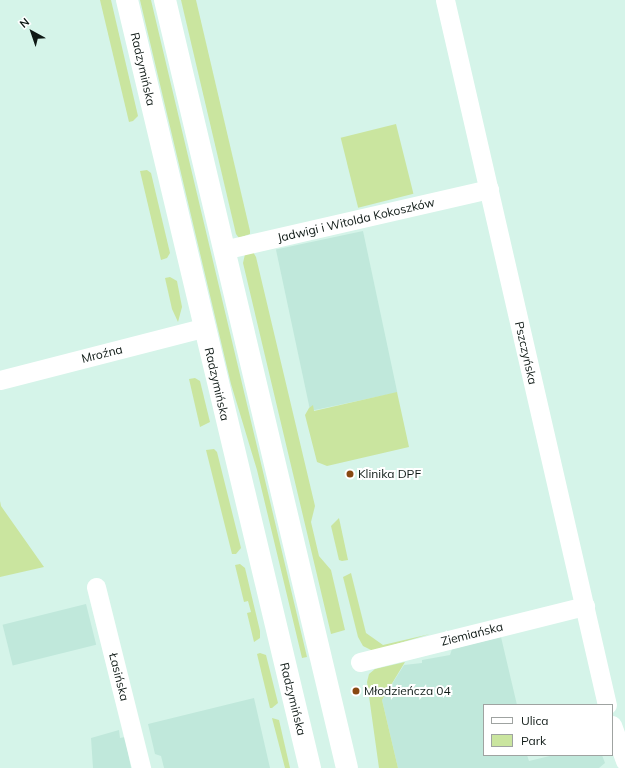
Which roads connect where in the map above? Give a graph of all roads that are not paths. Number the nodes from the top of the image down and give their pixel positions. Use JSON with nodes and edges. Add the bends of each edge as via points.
{"nodes":[{"id":1,"x":126,"y":0,"type":"edge"},
{"id":2,"x":165,"y":0,"type":"edge"},
{"id":3,"x":446,"y":0,"type":"edge"},
{"id":4,"x":489,"y":189,"type":"junction"},
{"id":5,"x":223,"y":250,"type":"junction"},
{"id":6,"x":203,"y":328,"type":"junction"},
{"id":7,"x":0,"y":380,"type":"edge"},
{"id":8,"x":96,"y":587,"type":"dead end"},
{"id":9,"x":585,"y":606,"type":"junction"},
{"id":10,"x":360,"y":662,"type":"dead end"},
{"id":11,"x":607,"y":704,"type":"edge"},
{"id":12,"x":613,"y":728,"type":"edge"},
{"id":13,"x":625,"y":761,"type":"edge"},
{"id":14,"x":141,"y":768,"type":"edge"},
{"id":15,"x":310,"y":768,"type":"edge"},
{"id":16,"x":347,"y":768,"type":"edge"}],
"edges":[{"from":1,"to":6,"type":"main road","name":"Radzymińska"},
{"from":2,"to":5,"type":"main road"},
{"from":3,"to":4,"type":"street","name":"Pszczyńska"},
{"from":4,"to":5,"type":"street","name":"Jadwigi i Witolda Kokoszków"},
{"from":4,"to":9,"type":"street","name":"Pszczyńska"},
{"from":5,"to":16,"type":"main road"},
{"from":6,"to":7,"type":"street","name":"Mroźna"},
{"from":6,"to":15,"type":"main road","name":"Radzymińska"},
{"from":8,"to":14,"type":"street","name":"Łasińska"},
{"from":9,"to":10,"type":"street","name":"Ziemiańska"},
{"from":9,"to":11,"type":"street","name":"Pszczyńska"},
{"from":12,"to":13,"type":"street"}]}
